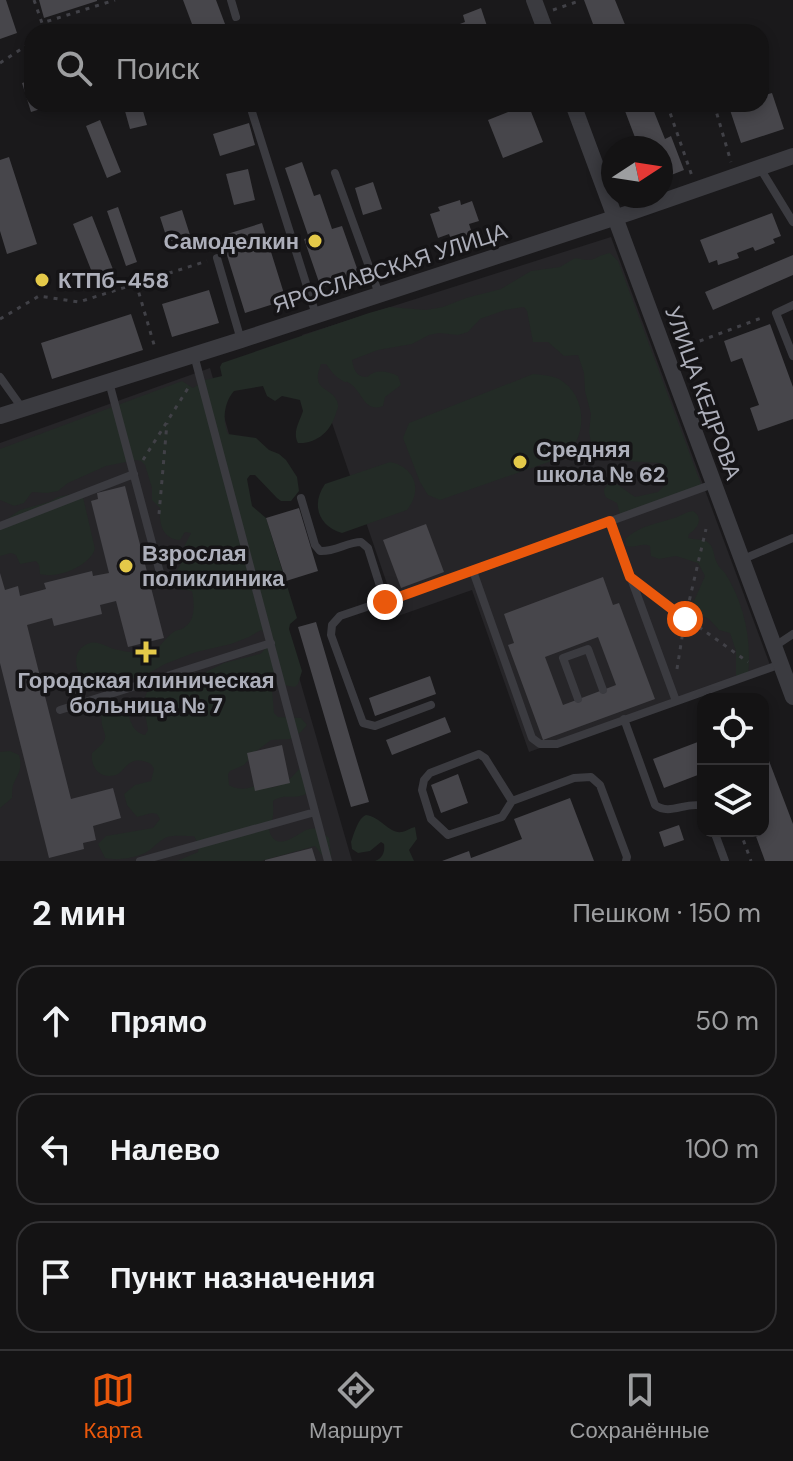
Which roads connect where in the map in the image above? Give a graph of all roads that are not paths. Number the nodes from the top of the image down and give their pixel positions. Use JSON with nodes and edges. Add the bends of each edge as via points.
{"nodes":[{"id":1,"x":231,"y":0,"type":"edge"},
{"id":2,"x":534,"y":0,"type":"edge"},
{"id":3,"x":236,"y":17,"type":"dead end"},
{"id":4,"x":543,"y":24,"type":"edge"},
{"id":5,"x":252,"y":112,"type":"dead end"},
{"id":6,"x":576,"y":112,"type":"edge"},
{"id":7,"x":793,"y":156,"type":"edge"},
{"id":8,"x":760,"y":168,"type":"junction"},
{"id":9,"x":335,"y":173,"type":"dead end"},
{"id":10,"x":614,"y":218,"type":"junction"},
{"id":11,"x":793,"y":222,"type":"edge"},
{"id":12,"x":217,"y":258,"type":"road end"},
{"id":13,"x":379,"y":294,"type":"junction"},
{"id":14,"x":793,"y":305,"type":"edge"},
{"id":15,"x":316,"y":315,"type":"junction"},
{"id":16,"x":241,"y":340,"type":"junction"},
{"id":17,"x":194,"y":355,"type":"junction"},
{"id":18,"x":793,"y":356,"type":"edge"},
{"id":19,"x":0,"y":377,"type":"edge"},
{"id":20,"x":109,"y":381,"type":"junction"},
{"id":21,"x":22,"y":408,"type":"junction"},
{"id":22,"x":0,"y":416,"type":"edge"},
{"id":23,"x":134,"y":474,"type":"junction"},
{"id":24,"x":713,"y":484,"type":"junction"},
{"id":25,"x":301,"y":498,"type":"dead end"},
{"id":26,"x":610,"y":521,"type":"junction"},
{"id":27,"x":0,"y":526,"type":"edge"},
{"id":28,"x":793,"y":538,"type":"edge"},
{"id":29,"x":741,"y":560,"type":"junction"},
{"id":30,"x":473,"y":571,"type":"junction"},
{"id":31,"x":163,"y":584,"type":"dead end"},
{"id":32,"x":385,"y":602,"type":"junction"},
{"id":33,"x":793,"y":634,"type":"edge"},
{"id":34,"x":271,"y":643,"type":"junction"},
{"id":35,"x":774,"y":646,"type":"junction"},
{"id":36,"x":781,"y":664,"type":"junction"},
{"id":37,"x":603,"y":690,"type":"dead end"},
{"id":38,"x":675,"y":697,"type":"junction"},
{"id":39,"x":793,"y":697,"type":"edge"},
{"id":40,"x":578,"y":699,"type":"dead end"},
{"id":41,"x":431,"y":705,"type":"dead end"},
{"id":42,"x":60,"y":710,"type":"dead end"},
{"id":43,"x":617,"y":719,"type":"junction"},
{"id":44,"x":512,"y":801,"type":"junction"},
{"id":45,"x":697,"y":805,"type":"edge"},
{"id":46,"x":315,"y":812,"type":"junction"},
{"id":47,"x":716,"y":837,"type":"edge"},
{"id":48,"x":154,"y":859,"type":"edge"},
{"id":49,"x":140,"y":861,"type":"edge"},
{"id":50,"x":328,"y":861,"type":"edge"},
{"id":51,"x":626,"y":861,"type":"edge"},
{"id":52,"x":725,"y":861,"type":"edge"}],
"edges":[{"from":1,"to":3,"type":"lane"},
{"from":2,"to":4,"type":"street"},
{"from":5,"to":15,"type":"lane"},
{"from":6,"to":10,"type":"street","name":"УЛИЦА КЕДРОВА"},
{"from":7,"to":8,"type":"street","name":"ЯРОСЛАВСКАЯ УЛИЦА"},
{"from":8,"to":10,"type":"street","name":"ЯРОСЛАВСКАЯ УЛИЦА"},
{"from":8,"to":11,"type":"lane"},
{"from":9,"to":13,"type":"lane"},
{"from":10,"to":13,"type":"street","name":"ЯРОСЛАВСКАЯ УЛИЦА"},
{"from":10,"to":24,"type":"street","name":"УЛИЦА КЕДРОВА"},
{"from":12,"to":16,"type":"lane"},
{"from":13,"to":15,"type":"street","name":"ЯРОСЛАВСКАЯ УЛИЦА"},
{"from":14,"to":18,"type":"lane","via":[[776,313]]},
{"from":15,"to":16,"type":"street","name":"ЯРОСЛАВСКАЯ УЛИЦА"},
{"from":16,"to":17,"type":"street","name":"ЯРОСЛАВСКАЯ УЛИЦА"},
{"from":17,"to":20,"type":"street","name":"ЯРОСЛАВСКАЯ УЛИЦА"},
{"from":17,"to":34,"type":"lane"},
{"from":19,"to":21,"type":"lane"},
{"from":20,"to":21,"type":"street","name":"ЯРОСЛАВСКАЯ УЛИЦА"},
{"from":20,"to":23,"type":"lane"},
{"from":21,"to":22,"type":"street","name":"ЯРОСЛАВСКАЯ УЛИЦА"},
{"from":23,"to":27,"type":"lane"},
{"from":23,"to":31,"type":"lane"},
{"from":24,"to":26,"type":"lane"},
{"from":24,"to":29,"type":"street","name":"УЛИЦА КЕДРОВА"},
{"from":25,"to":32,"type":"lane","via":[[320,551],[354,542],[368,548]]},
{"from":26,"to":30,"type":"lane"},
{"from":26,"to":38,"type":"lane"},
{"from":28,"to":29,"type":"lane"},
{"from":29,"to":35,"type":"street","name":"УЛИЦА КЕДРОВА"},
{"from":30,"to":32,"type":"lane"},
{"from":30,"to":43,"type":"lane","via":[[532,738],[557,744]]},
{"from":32,"to":41,"type":"lane","via":[[340,616],[332,625],[363,723],[375,726]]},
{"from":33,"to":35,"type":"lane"},
{"from":34,"to":42,"type":"lane"},
{"from":34,"to":46,"type":"lane"},
{"from":35,"to":36,"type":"street","name":"УЛИЦА КЕДРОВА"},
{"from":36,"to":38,"type":"lane"},
{"from":36,"to":39,"type":"street","name":"УЛИЦА КЕДРОВА"},
{"from":37,"to":40,"type":"lane","via":[[588,649],[563,658]]},
{"from":38,"to":43,"type":"lane"},
{"from":43,"to":45,"type":"lane","via":[[655,805],[667,811]]},
{"from":44,"to":44,"type":"lane","via":[[479,754],[430,773],[422,790],[431,819],[448,835],[502,817]]},
{"from":44,"to":51,"type":"lane","via":[[591,777],[600,785]]},
{"from":46,"to":48,"type":"lane"},
{"from":46,"to":50,"type":"lane"},
{"from":47,"to":52,"type":"lane"},
{"from":48,"to":49,"type":"lane"}]}
